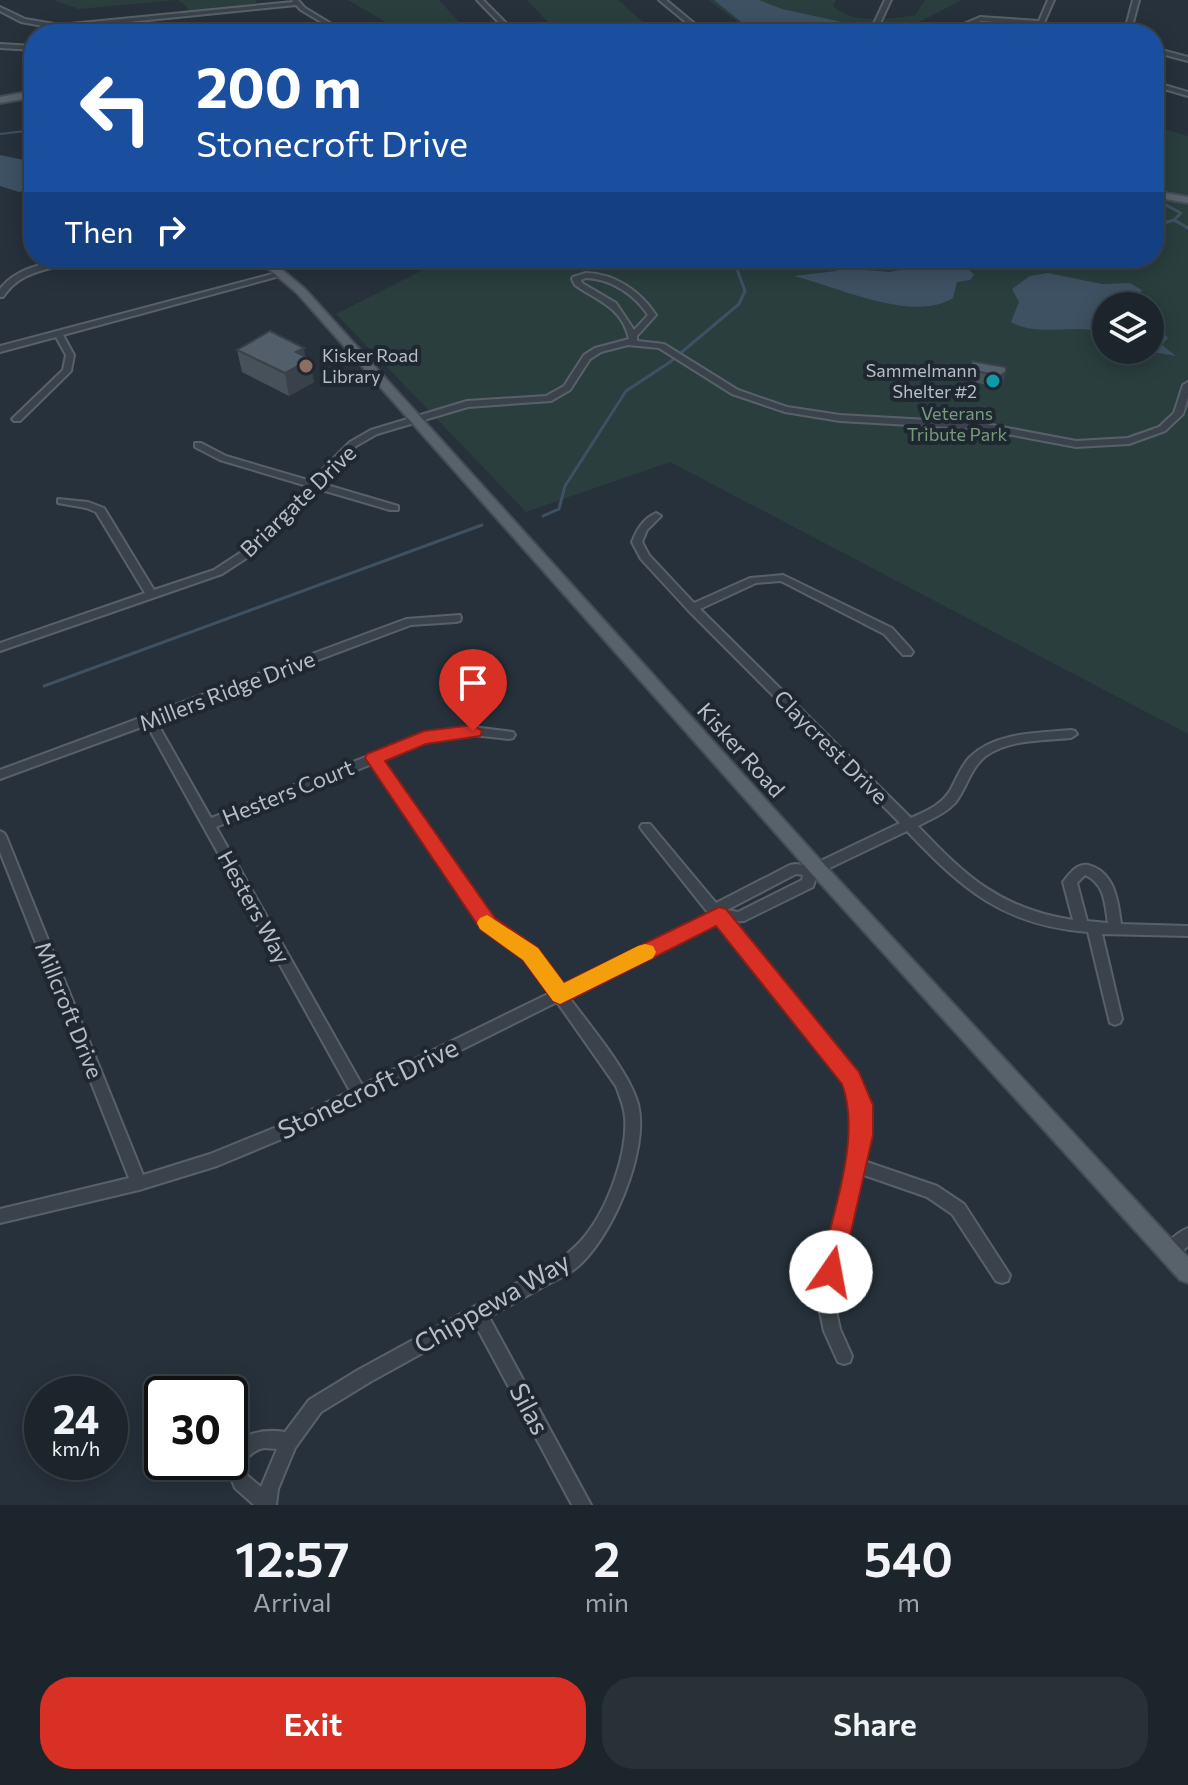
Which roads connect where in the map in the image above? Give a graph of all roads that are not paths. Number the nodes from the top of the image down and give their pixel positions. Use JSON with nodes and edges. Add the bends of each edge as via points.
{"nodes":[{"id":1,"x":480,"y":0,"type":"edge"},
{"id":2,"x":662,"y":0,"type":"edge"},
{"id":3,"x":888,"y":0,"type":"edge"},
{"id":4,"x":1049,"y":0,"type":"edge"},
{"id":5,"x":1136,"y":0,"type":"edge"},
{"id":6,"x":296,"y":2,"type":"edge"},
{"id":7,"x":0,"y":9,"type":"edge"},
{"id":8,"x":1041,"y":23,"type":"joint"},
{"id":9,"x":32,"y":24,"type":"edge"},
{"id":10,"x":88,"y":24,"type":"edge"},
{"id":11,"x":330,"y":24,"type":"edge"},
{"id":12,"x":504,"y":24,"type":"edge"},
{"id":13,"x":692,"y":24,"type":"edge"},
{"id":14,"x":877,"y":24,"type":"edge"},
{"id":15,"x":968,"y":24,"type":"edge"},
{"id":16,"x":1130,"y":24,"type":"edge"},
{"id":17,"x":0,"y":46,"type":"edge"},
{"id":18,"x":24,"y":47,"type":"edge"},
{"id":19,"x":1164,"y":53,"type":"edge"},
{"id":20,"x":1188,"y":59,"type":"edge"},
{"id":21,"x":1164,"y":87,"type":"edge"},
{"id":22,"x":1188,"y":94,"type":"edge"},
{"id":23,"x":24,"y":95,"type":"edge"},
{"id":24,"x":3,"y":100,"type":"edge"},
{"id":25,"x":24,"y":101,"type":"edge"},
{"id":26,"x":1164,"y":196,"type":"edge"},
{"id":27,"x":1188,"y":200,"type":"edge"},
{"id":28,"x":43,"y":268,"type":"edge"},
{"id":29,"x":271,"y":268,"type":"edge"},
{"id":30,"x":278,"y":275,"type":"junction"},
{"id":31,"x":0,"y":295,"type":"edge"},
{"id":32,"x":58,"y":333,"type":"junction"},
{"id":33,"x":633,"y":339,"type":"junction"},
{"id":34,"x":0,"y":349,"type":"edge"},
{"id":35,"x":1188,"y":385,"type":"edge"},
{"id":36,"x":17,"y":419,"type":"dead end"},
{"id":37,"x":415,"y":420,"type":"junction"},
{"id":38,"x":198,"y":445,"type":"dead end"},
{"id":39,"x":315,"y":483,"type":"junction"},
{"id":40,"x":62,"y":501,"type":"dead end"},
{"id":41,"x":394,"y":508,"type":"dead end"},
{"id":42,"x":656,"y":516,"type":"dead end"},
{"id":43,"x":151,"y":595,"type":"junction"},
{"id":44,"x":692,"y":608,"type":"junction"},
{"id":45,"x":456,"y":618,"type":"dead end"},
{"id":46,"x":0,"y":647,"type":"edge"},
{"id":47,"x":907,"y":652,"type":"dead end"},
{"id":48,"x":150,"y":720,"type":"junction"},
{"id":49,"x":1071,"y":734,"type":"dead end"},
{"id":50,"x":509,"y":735,"type":"dead end"},
{"id":51,"x":374,"y":758,"type":"junction"},
{"id":52,"x":0,"y":775,"type":"edge"},
{"id":53,"x":909,"y":824,"type":"junction"},
{"id":54,"x":207,"y":825,"type":"junction"},
{"id":55,"x":646,"y":827,"type":"dead end"},
{"id":56,"x":0,"y":836,"type":"edge"},
{"id":57,"x":814,"y":870,"type":"junction"},
{"id":58,"x":719,"y":915,"type":"junction"},
{"id":59,"x":1087,"y":926,"type":"junction"},
{"id":60,"x":1115,"y":928,"type":"junction"},
{"id":61,"x":1188,"y":931,"type":"edge"},
{"id":62,"x":560,"y":995,"type":"junction"},
{"id":63,"x":1115,"y":1019,"type":"dead end"},
{"id":64,"x":359,"y":1094,"type":"junction"},
{"id":65,"x":855,"y":1165,"type":"junction"},
{"id":66,"x":139,"y":1183,"type":"junction"},
{"id":67,"x":0,"y":1216,"type":"edge"},
{"id":68,"x":1188,"y":1236,"type":"edge"},
{"id":69,"x":1169,"y":1253,"type":"junction"},
{"id":70,"x":1188,"y":1273,"type":"edge"},
{"id":71,"x":1002,"y":1275,"type":"dead end"},
{"id":72,"x":478,"y":1313,"type":"junction"},
{"id":73,"x":844,"y":1356,"type":"dead end"},
{"id":74,"x":289,"y":1442,"type":"junction"},
{"id":75,"x":267,"y":1504,"type":"edge"},
{"id":76,"x":582,"y":1505,"type":"edge"}],
"edges":[{"from":1,"to":12,"type":"street"},
{"from":2,"to":13,"type":"street"},
{"from":3,"to":14,"type":"street"},
{"from":4,"to":8,"type":"street"},
{"from":5,"to":16,"type":"street"},
{"from":6,"to":10,"type":"street"},
{"from":6,"to":11,"type":"street"},
{"from":7,"to":9,"type":"street"},
{"from":8,"to":15,"type":"street","via":[[980,19]]},
{"from":17,"to":18,"type":"street"},
{"from":19,"to":20,"type":"street"},
{"from":21,"to":22,"type":"street"},
{"from":23,"to":24,"type":"main road"},
{"from":24,"to":25,"type":"main road"},
{"from":26,"to":27,"type":"main road"},
{"from":28,"to":31,"type":"street","via":[[6,282]]},
{"from":29,"to":30,"type":"main road","name":"Kisker Road"},
{"from":30,"to":32,"type":"street"},
{"from":30,"to":37,"type":"main road","name":"Kisker Road"},
{"from":32,"to":34,"type":"street"},
{"from":32,"to":36,"type":"street","via":[[70,355],[67,371]]},
{"from":33,"to":33,"type":"street","via":[[652,315],[641,300],[607,280],[585,275],[576,279],[626,316]]},
{"from":33,"to":35,"type":"street","via":[[680,356],[735,392],[785,409],[840,418],[981,426],[1058,443],[1129,441],[1162,429],[1178,414]]},
{"from":33,"to":37,"type":"street","name":"Briargate Drive","via":[[587,357],[567,388],[548,399],[467,404]]},
{"from":37,"to":39,"type":"street","name":"Briargate Drive","via":[[353,444]]},
{"from":37,"to":57,"type":"main road","name":"Kisker Road"},
{"from":38,"to":39,"type":"street","via":[[223,458]]},
{"from":39,"to":41,"type":"street"},
{"from":39,"to":43,"type":"street","name":"Briargate Drive","via":[[233,563]]},
{"from":40,"to":43,"type":"street","via":[[100,510]]},
{"from":42,"to":44,"type":"street","name":"Claycrest Drive","via":[[637,542]]},
{"from":43,"to":46,"type":"street","name":"Briargate Drive"},
{"from":44,"to":47,"type":"street","via":[[754,580],[783,578],[888,631]]},
{"from":44,"to":53,"type":"street","name":"Claycrest Drive"},
{"from":45,"to":48,"type":"street","name":"Millers Ridge Drive","via":[[410,622]]},
{"from":48,"to":52,"type":"street","name":"Millers Ridge Drive"},
{"from":48,"to":54,"type":"street","name":"Hesters Way"},
{"from":49,"to":53,"type":"street","via":[[995,745],[972,762],[951,803]]},
{"from":50,"to":51,"type":"street","name":"Hesters Court","via":[[449,733]]},
{"from":51,"to":54,"type":"street","name":"Hesters Court"},
{"from":51,"to":62,"type":"street","name":"Chippewa Way","via":[[488,924],[530,954]]},
{"from":53,"to":57,"type":"street"},
{"from":53,"to":59,"type":"street","name":"Claycrest Drive","via":[[988,898],[1022,913]]},
{"from":54,"to":64,"type":"street","name":"Hesters Way"},
{"from":55,"to":58,"type":"street"},
{"from":56,"to":66,"type":"street","name":"Millcroft Drive"},
{"from":57,"to":58,"type":"street","name":"Stonecroft Drive","via":[[795,869],[721,906]]},
{"from":57,"to":69,"type":"main road","name":"Kisker Road"},
{"from":58,"to":62,"type":"street","name":"Stonecroft Drive"},
{"from":58,"to":65,"type":"street","via":[[851,1078],[861,1105]]},
{"from":59,"to":60,"type":"street","name":"Claycrest Drive"},
{"from":59,"to":60,"type":"street","via":[[1070,882],[1083,869],[1105,881]]},
{"from":59,"to":63,"type":"street"},
{"from":60,"to":61,"type":"street","name":"Claycrest Drive"},
{"from":62,"to":64,"type":"street","name":"Stonecroft Drive"},
{"from":62,"to":72,"type":"street","name":"Chippewa Way","via":[[622,1083],[631,1107],[632,1134],[623,1173],[592,1240],[569,1264]]},
{"from":64,"to":66,"type":"street","name":"Stonecroft Drive","via":[[212,1161]]},
{"from":65,"to":71,"type":"street","via":[[932,1191],[958,1209]]},
{"from":65,"to":73,"type":"street","via":[[825,1298]]},
{"from":66,"to":67,"type":"street","name":"Stonecroft Drive"},
{"from":68,"to":69,"type":"street"},
{"from":69,"to":70,"type":"main road","name":"Kisker Road"},
{"from":72,"to":74,"type":"street","name":"Chippewa Way","via":[[315,1406]]},
{"from":72,"to":76,"type":"street","name":"Silas"},
{"from":74,"to":75,"type":"street","name":"Chippewa Way"},
{"from":74,"to":75,"type":"street","name":"Chippewa Way","via":[[269,1437],[249,1443],[234,1463],[241,1482]]}]}
